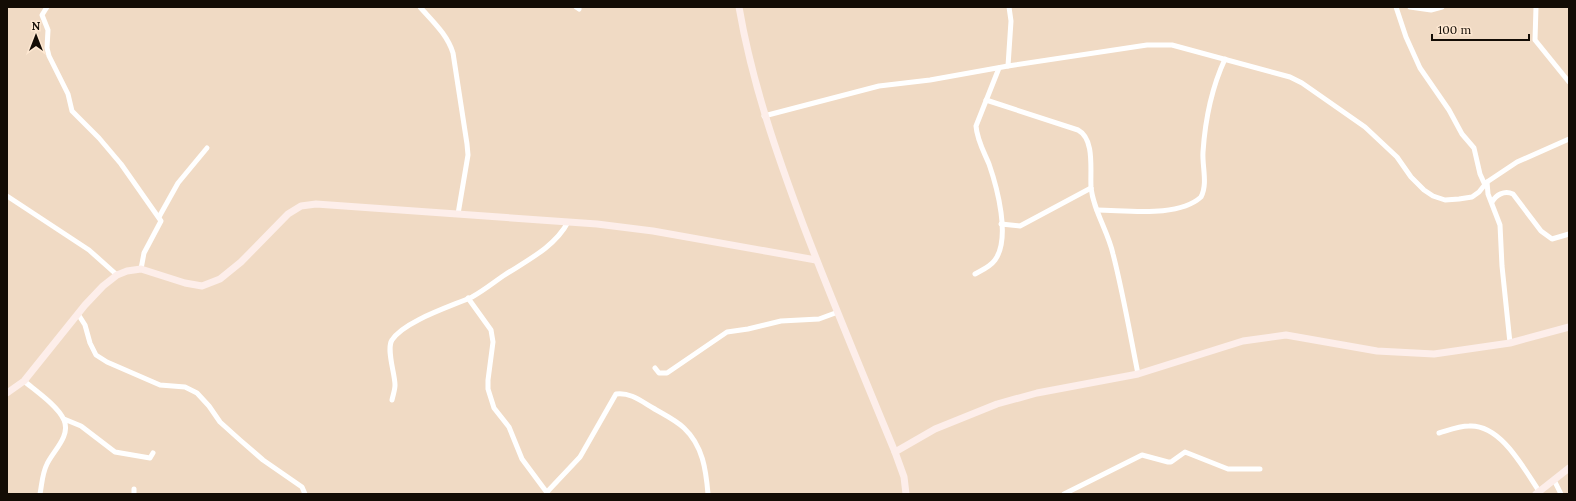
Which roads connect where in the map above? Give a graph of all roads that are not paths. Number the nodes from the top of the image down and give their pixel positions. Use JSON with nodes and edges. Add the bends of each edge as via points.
{"nodes":[{"id":1,"x":47,"y":7,"type":"edge"},
{"id":2,"x":420,"y":7,"type":"edge"},
{"id":3,"x":739,"y":7,"type":"edge"},
{"id":4,"x":1009,"y":7,"type":"edge"},
{"id":5,"x":1396,"y":7,"type":"edge"},
{"id":6,"x":1410,"y":7,"type":"edge"},
{"id":7,"x":1442,"y":7,"type":"edge"},
{"id":8,"x":1536,"y":7,"type":"edge"},
{"id":9,"x":1225,"y":59,"type":"junction"},
{"id":10,"x":1008,"y":66,"type":"junction"},
{"id":11,"x":999,"y":68,"type":"junction"},
{"id":12,"x":1569,"y":82,"type":"edge"},
{"id":13,"x":986,"y":100,"type":"junction"},
{"id":14,"x":764,"y":116,"type":"junction"},
{"id":15,"x":1569,"y":139,"type":"edge"},
{"id":16,"x":207,"y":148,"type":"dead end"},
{"id":17,"x":1486,"y":184,"type":"junction"},
{"id":18,"x":1092,"y":188,"type":"junction"},
{"id":19,"x":7,"y":196,"type":"edge"},
{"id":20,"x":1472,"y":196,"type":"junction"},
{"id":21,"x":1491,"y":200,"type":"junction"},
{"id":22,"x":1097,"y":210,"type":"junction"},
{"id":23,"x":458,"y":214,"type":"junction"},
{"id":24,"x":159,"y":217,"type":"junction"},
{"id":25,"x":568,"y":222,"type":"junction"},
{"id":26,"x":1002,"y":224,"type":"junction"},
{"id":27,"x":1569,"y":234,"type":"edge"},
{"id":28,"x":816,"y":260,"type":"junction"},
{"id":29,"x":141,"y":269,"type":"junction"},
{"id":30,"x":975,"y":274,"type":"dead end"},
{"id":31,"x":117,"y":275,"type":"junction"},
{"id":32,"x":468,"y":298,"type":"junction"},
{"id":33,"x":838,"y":312,"type":"junction"},
{"id":34,"x":78,"y":314,"type":"junction"},
{"id":35,"x":1569,"y":327,"type":"edge"},
{"id":36,"x":1510,"y":343,"type":"junction"},
{"id":37,"x":655,"y":368,"type":"dead end"},
{"id":38,"x":1138,"y":374,"type":"junction"},
{"id":39,"x":24,"y":381,"type":"junction"},
{"id":40,"x":7,"y":393,"type":"edge"},
{"id":41,"x":392,"y":400,"type":"dead end"},
{"id":42,"x":64,"y":419,"type":"junction"},
{"id":43,"x":1439,"y":433,"type":"dead end"},
{"id":44,"x":895,"y":452,"type":"junction"},
{"id":45,"x":153,"y":453,"type":"dead end"},
{"id":46,"x":1569,"y":468,"type":"edge"},
{"id":47,"x":1260,"y":469,"type":"dead end"},
{"id":48,"x":1554,"y":480,"type":"junction"},
{"id":49,"x":1537,"y":492,"type":"edge"},
{"id":50,"x":548,"y":493,"type":"edge"},
{"id":51,"x":906,"y":493,"type":"edge"},
{"id":52,"x":40,"y":494,"type":"edge"},
{"id":53,"x":304,"y":494,"type":"edge"},
{"id":54,"x":708,"y":494,"type":"edge"},
{"id":55,"x":1064,"y":494,"type":"edge"},
{"id":56,"x":1561,"y":494,"type":"edge"}],
"edges":[{"from":1,"to":24,"type":"street","via":[[42,15],[49,36],[47,48],[68,94],[72,111],[121,164]]},
{"from":2,"to":23,"type":"street","via":[[450,42],[453,53],[468,155]]},
{"from":3,"to":14,"type":"street","via":[[745,43]]},
{"from":4,"to":10,"type":"street","via":[[1011,21]]},
{"from":5,"to":17,"type":"street","via":[[1420,68],[1462,134],[1474,148],[1480,174]]},
{"from":6,"to":7,"type":"street","via":[[1431,10]]},
{"from":8,"to":12,"type":"street","via":[[1535,40]]},
{"from":9,"to":10,"type":"street","via":[[1172,45],[1147,45]]},
{"from":9,"to":20,"type":"street","via":[[1290,77],[1302,84],[1366,127],[1397,157],[1411,178],[1433,196],[1445,200]]},
{"from":9,"to":22,"type":"street","via":[[1207,126],[1203,152],[1204,186],[1201,197],[1194,202],[1166,211]]},
{"from":10,"to":11,"type":"street"},
{"from":11,"to":13,"type":"street"},
{"from":11,"to":14,"type":"street","via":[[879,86]]},
{"from":13,"to":18,"type":"street","via":[[1083,132],[1090,156]]},
{"from":13,"to":26,"type":"street","via":[[978,119],[977,134],[990,166]]},
{"from":14,"to":28,"type":"street"},
{"from":15,"to":17,"type":"street","via":[[1517,162]]},
{"from":16,"to":24,"type":"street","via":[[178,183]]},
{"from":17,"to":20,"type":"street"},
{"from":17,"to":21,"type":"street"},
{"from":18,"to":22,"type":"street"},
{"from":18,"to":26,"type":"street","via":[[1020,226]]},
{"from":19,"to":31,"type":"street","via":[[89,250]]},
{"from":20,"to":21,"type":"street","via":[[1484,196]]},
{"from":21,"to":27,"type":"street","via":[[1502,193],[1513,194],[1544,234],[1552,238]]},
{"from":21,"to":36,"type":"street","via":[[1500,225]]},
{"from":22,"to":38,"type":"street","via":[[1113,252]]},
{"from":23,"to":25,"type":"street"},
{"from":23,"to":29,"type":"street","via":[[316,204],[301,206],[288,214],[241,262],[220,279],[202,286]]},
{"from":24,"to":29,"type":"street","via":[[160,225],[146,248]]},
{"from":25,"to":28,"type":"street","via":[[653,231]]},
{"from":25,"to":32,"type":"street","via":[[563,232],[552,243]]},
{"from":26,"to":30,"type":"street","via":[[1001,244],[995,260]]},
{"from":28,"to":33,"type":"street"},
{"from":29,"to":31,"type":"street"},
{"from":31,"to":34,"type":"street","via":[[103,286]]},
{"from":32,"to":41,"type":"street","via":[[406,328],[392,340],[390,348],[395,386]]},
{"from":32,"to":50,"type":"street","via":[[491,330],[494,342],[488,380],[494,408],[509,427],[522,458]]},
{"from":33,"to":37,"type":"street","via":[[819,319],[781,321],[728,332],[667,373],[659,373]]},
{"from":33,"to":44,"type":"street"},
{"from":34,"to":39,"type":"street"},
{"from":34,"to":53,"type":"street","via":[[96,355],[140,377],[160,384],[185,387],[197,394],[220,422],[263,460],[302,487]]},
{"from":35,"to":36,"type":"street"},
{"from":36,"to":38,"type":"street","via":[[1454,352],[1411,354],[1280,335],[1243,341]]},
{"from":38,"to":44,"type":"street","via":[[1038,393],[997,404],[935,429]]},
{"from":39,"to":40,"type":"street"},
{"from":39,"to":42,"type":"street"},
{"from":42,"to":45,"type":"street","via":[[81,426],[115,452],[150,458]]},
{"from":42,"to":52,"type":"street","via":[[66,429],[42,476]]},
{"from":43,"to":49,"type":"street","via":[[1471,426],[1493,434],[1511,450]]},
{"from":44,"to":51,"type":"street"},
{"from":46,"to":48,"type":"street"},
{"from":47,"to":55,"type":"street","via":[[1228,469],[1185,452],[1172,462],[1142,455]]},
{"from":48,"to":49,"type":"street"},
{"from":48,"to":56,"type":"street"},
{"from":50,"to":54,"type":"street","via":[[580,457],[616,394],[625,393],[684,428],[697,445],[705,463]]}]}
